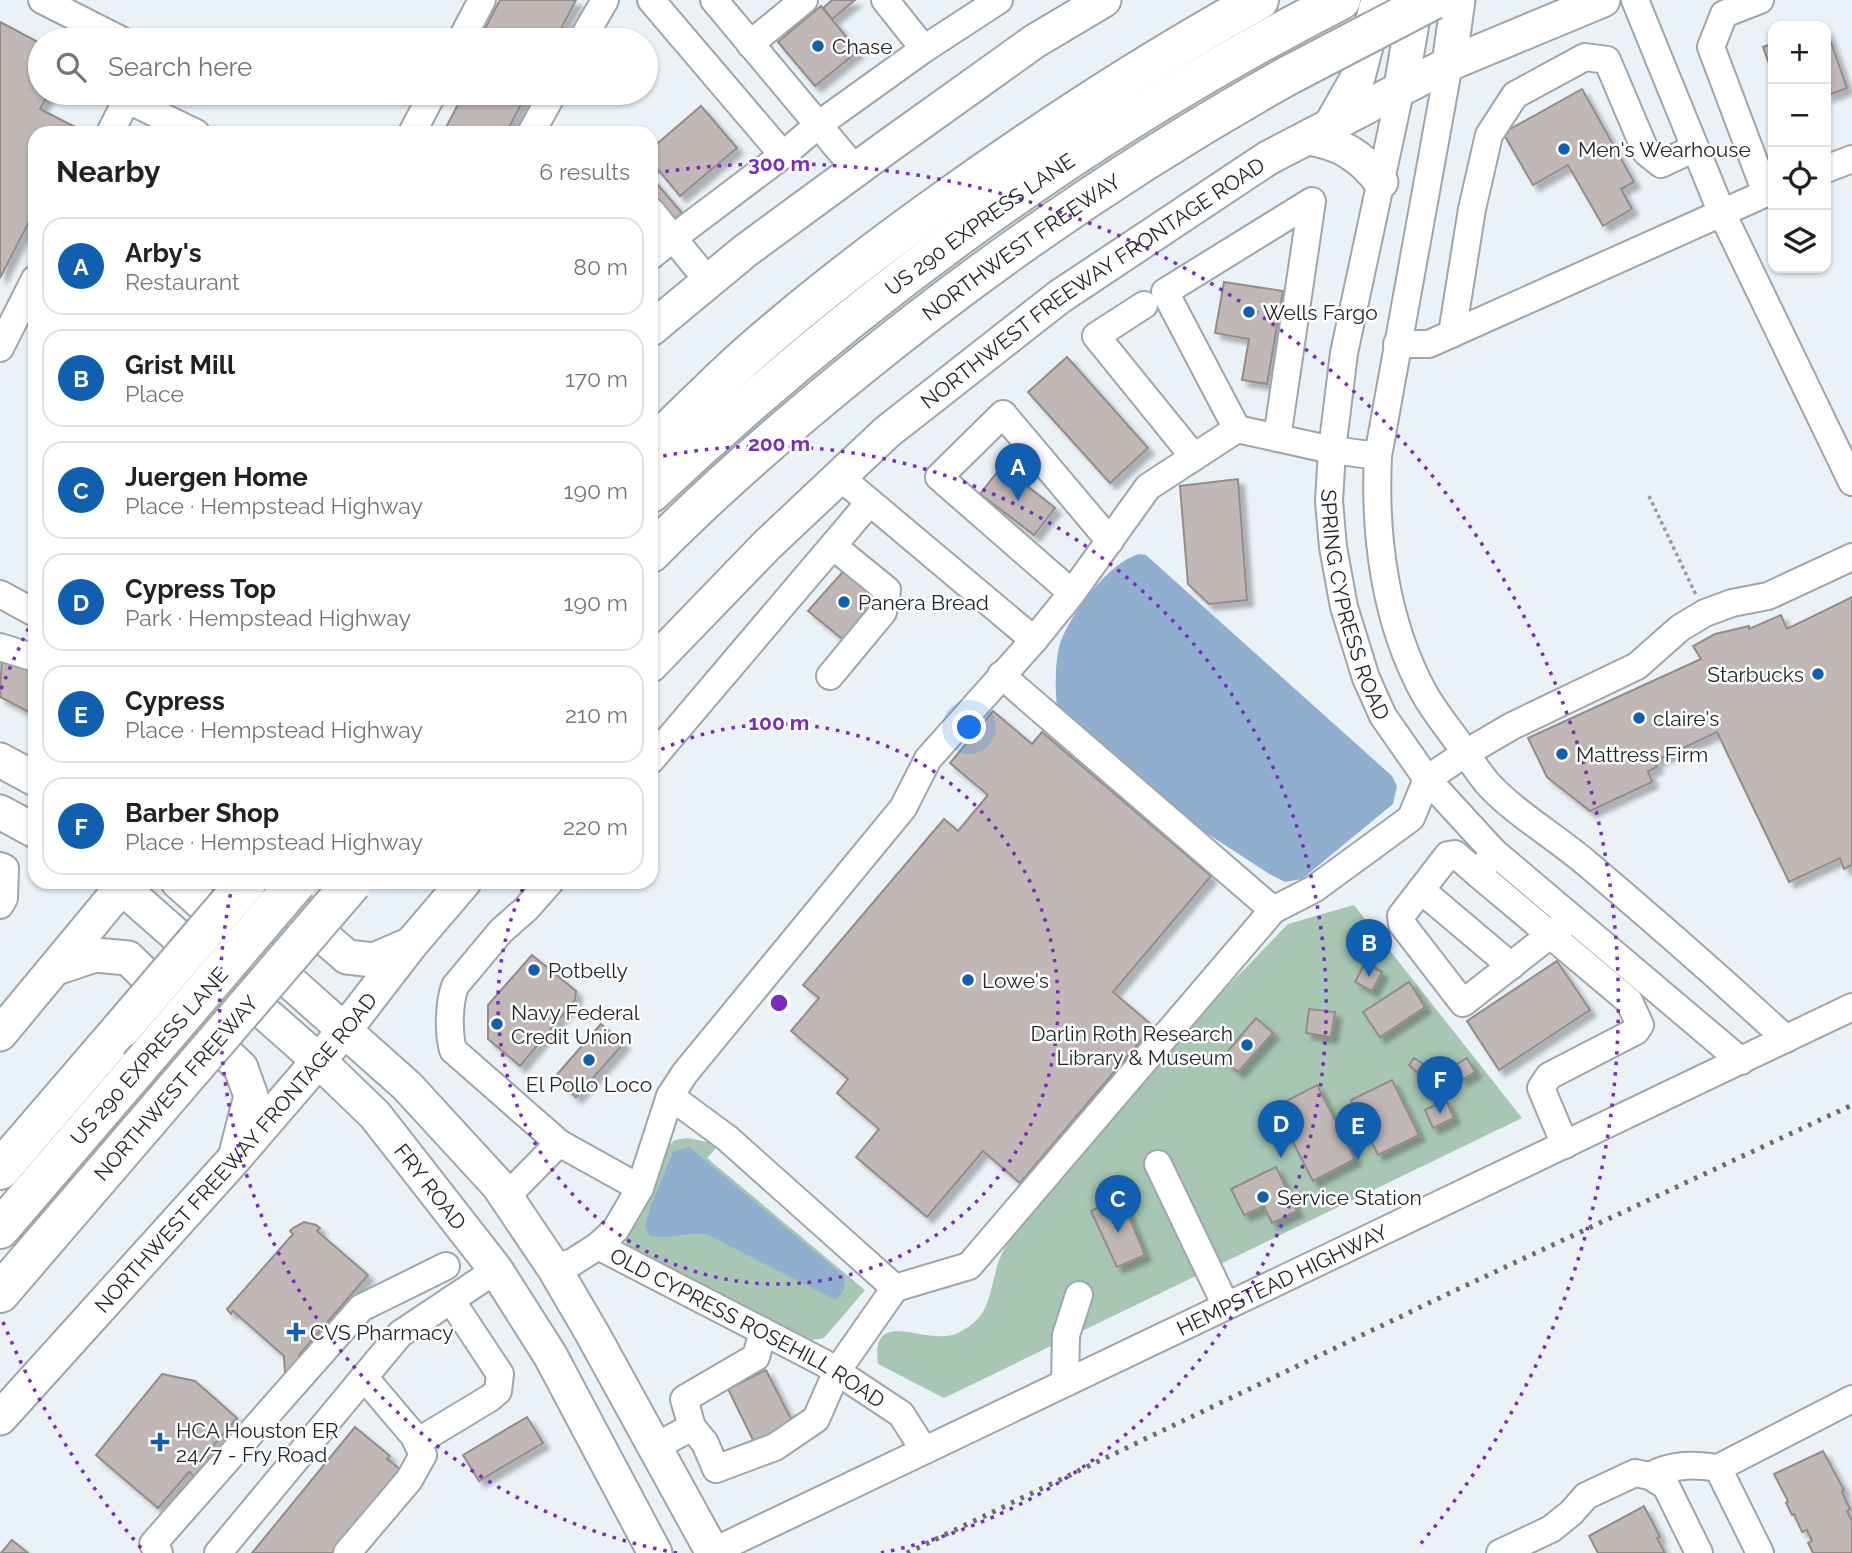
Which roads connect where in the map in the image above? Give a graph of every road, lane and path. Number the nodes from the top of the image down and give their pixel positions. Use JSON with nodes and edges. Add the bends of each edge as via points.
{"nodes":[{"id":1,"x":42,"y":0,"type":"edge"},
{"id":2,"x":482,"y":0,"type":"edge"},
{"id":3,"x":605,"y":0,"type":"edge"},
{"id":4,"x":651,"y":0,"type":"edge"},
{"id":5,"x":714,"y":0,"type":"edge"},
{"id":6,"x":804,"y":0,"type":"edge"},
{"id":7,"x":885,"y":0,"type":"edge"},
{"id":8,"x":999,"y":0,"type":"edge"},
{"id":9,"x":1104,"y":0,"type":"edge"},
{"id":10,"x":1259,"y":0,"type":"edge"},
{"id":11,"x":1341,"y":0,"type":"edge"},
{"id":12,"x":1378,"y":0,"type":"edge"},
{"id":13,"x":1416,"y":0,"type":"edge"},
{"id":14,"x":1433,"y":0,"type":"edge"},
{"id":15,"x":1458,"y":0,"type":"edge"},
{"id":16,"x":1530,"y":0,"type":"edge"},
{"id":17,"x":1603,"y":0,"type":"edge"},
{"id":18,"x":1635,"y":0,"type":"edge"},
{"id":19,"x":1760,"y":0,"type":"edge"},
{"id":20,"x":1568,"y":15,"type":"junction"},
{"id":21,"x":97,"y":28,"type":"edge"},
{"id":22,"x":467,"y":28,"type":"edge"},
{"id":23,"x":589,"y":28,"type":"edge"},
{"id":24,"x":750,"y":44,"type":"junction"},
{"id":25,"x":924,"y":49,"type":"junction"},
{"id":26,"x":1449,"y":64,"type":"junction"},
{"id":27,"x":1401,"y":87,"type":"junction"},
{"id":28,"x":124,"y":105,"type":"edge"},
{"id":29,"x":145,"y":105,"type":"edge"},
{"id":30,"x":427,"y":105,"type":"edge"},
{"id":31,"x":546,"y":105,"type":"edge"},
{"id":32,"x":818,"y":125,"type":"junction"},
{"id":33,"x":113,"y":126,"type":"edge"},
{"id":34,"x":183,"y":126,"type":"edge"},
{"id":35,"x":416,"y":126,"type":"edge"},
{"id":36,"x":535,"y":126,"type":"edge"},
{"id":37,"x":1318,"y":133,"type":"junction"},
{"id":38,"x":1695,"y":148,"type":"junction"},
{"id":39,"x":783,"y":155,"type":"junction"},
{"id":40,"x":1852,"y":159,"type":"edge"},
{"id":41,"x":1831,"y":167,"type":"edge"},
{"id":42,"x":856,"y":170,"type":"junction"},
{"id":43,"x":1381,"y":182,"type":"junction"},
{"id":44,"x":1768,"y":186,"type":"edge"},
{"id":45,"x":1768,"y":192,"type":"edge"},
{"id":46,"x":1721,"y":211,"type":"junction"},
{"id":47,"x":658,"y":220,"type":"edge"},
{"id":48,"x":673,"y":238,"type":"junction"},
{"id":49,"x":658,"y":250,"type":"edge"},
{"id":50,"x":709,"y":282,"type":"junction"},
{"id":51,"x":28,"y":293,"type":"edge"},
{"id":52,"x":1155,"y":298,"type":"junction"},
{"id":53,"x":658,"y":323,"type":"edge"},
{"id":54,"x":1452,"y":334,"type":"junction"},
{"id":55,"x":1397,"y":344,"type":"junction"},
{"id":56,"x":0,"y":348,"type":"edge"},
{"id":57,"x":1237,"y":429,"type":"junction"},
{"id":58,"x":1277,"y":439,"type":"junction"},
{"id":59,"x":658,"y":440,"type":"edge"},
{"id":60,"x":1332,"y":450,"type":"junction"},
{"id":61,"x":1378,"y":456,"type":"junction"},
{"id":62,"x":1194,"y":457,"type":"junction"},
{"id":63,"x":840,"y":477,"type":"junction"},
{"id":64,"x":1852,"y":482,"type":"edge"},
{"id":65,"x":658,"y":487,"type":"edge"},
{"id":66,"x":1649,"y":496,"type":"dead end"},
{"id":67,"x":870,"y":503,"type":"junction"},
{"id":68,"x":1110,"y":541,"type":"junction"},
{"id":69,"x":658,"y":546,"type":"edge"},
{"id":70,"x":833,"y":546,"type":"junction"},
{"id":71,"x":1852,"y":557,"type":"edge"},
{"id":72,"x":1072,"y":593,"type":"junction"},
{"id":73,"x":0,"y":594,"type":"edge"},
{"id":74,"x":28,"y":609,"type":"edge"},
{"id":75,"x":1705,"y":613,"type":"junction"},
{"id":76,"x":1034,"y":640,"type":"junction"},
{"id":77,"x":0,"y":647,"type":"edge"},
{"id":78,"x":28,"y":651,"type":"edge"},
{"id":79,"x":658,"y":658,"type":"edge"},
{"id":80,"x":1001,"y":675,"type":"junction"},
{"id":81,"x":830,"y":676,"type":"dead end"},
{"id":82,"x":658,"y":752,"type":"edge"},
{"id":83,"x":1465,"y":753,"type":"junction"},
{"id":84,"x":0,"y":760,"type":"edge"},
{"id":85,"x":28,"y":775,"type":"edge"},
{"id":86,"x":1427,"y":779,"type":"junction"},
{"id":87,"x":0,"y":812,"type":"edge"},
{"id":88,"x":28,"y":827,"type":"edge"},
{"id":89,"x":1494,"y":852,"type":"junction"},
{"id":90,"x":0,"y":866,"type":"edge"},
{"id":91,"x":1478,"y":874,"type":"junction"},
{"id":92,"x":116,"y":889,"type":"edge"},
{"id":93,"x":128,"y":889,"type":"edge"},
{"id":94,"x":186,"y":889,"type":"edge"},
{"id":95,"x":241,"y":889,"type":"edge"},
{"id":96,"x":269,"y":889,"type":"edge"},
{"id":97,"x":291,"y":889,"type":"edge"},
{"id":98,"x":347,"y":889,"type":"edge"},
{"id":99,"x":458,"y":889,"type":"edge"},
{"id":100,"x":544,"y":889,"type":"edge"},
{"id":101,"x":1421,"y":890,"type":"junction"},
{"id":102,"x":0,"y":905,"type":"edge"},
{"id":103,"x":1273,"y":910,"type":"junction"},
{"id":104,"x":1573,"y":918,"type":"junction"},
{"id":105,"x":1551,"y":934,"type":"junction"},
{"id":106,"x":411,"y":944,"type":"junction"},
{"id":107,"x":1511,"y":965,"type":"junction"},
{"id":108,"x":56,"y":968,"type":"junction"},
{"id":109,"x":1852,"y":1007,"type":"edge"},
{"id":110,"x":344,"y":1031,"type":"junction"},
{"id":111,"x":0,"y":1034,"type":"edge"},
{"id":112,"x":1786,"y":1039,"type":"junction"},
{"id":113,"x":318,"y":1061,"type":"junction"},
{"id":114,"x":1741,"y":1061,"type":"junction"},
{"id":115,"x":670,"y":1096,"type":"junction"},
{"id":116,"x":559,"y":1143,"type":"junction"},
{"id":117,"x":1565,"y":1144,"type":"junction"},
{"id":118,"x":234,"y":1159,"type":"junction"},
{"id":119,"x":1158,"y":1164,"type":"dead end"},
{"id":120,"x":0,"y":1170,"type":"edge"},
{"id":121,"x":640,"y":1188,"type":"junction"},
{"id":122,"x":506,"y":1197,"type":"junction"},
{"id":123,"x":0,"y":1229,"type":"edge"},
{"id":124,"x":598,"y":1246,"type":"junction"},
{"id":125,"x":446,"y":1266,"type":"dead end"},
{"id":126,"x":554,"y":1268,"type":"junction"},
{"id":127,"x":496,"y":1270,"type":"junction"},
{"id":128,"x":895,"y":1288,"type":"junction"},
{"id":129,"x":0,"y":1293,"type":"edge"},
{"id":130,"x":1079,"y":1295,"type":"dead end"},
{"id":131,"x":451,"y":1300,"type":"junction"},
{"id":132,"x":1226,"y":1306,"type":"junction"},
{"id":133,"x":763,"y":1331,"type":"junction"},
{"id":134,"x":837,"y":1371,"type":"junction"},
{"id":135,"x":364,"y":1377,"type":"junction"},
{"id":136,"x":1066,"y":1382,"type":"junction"},
{"id":137,"x":1852,"y":1399,"type":"edge"},
{"id":138,"x":0,"y":1418,"type":"edge"},
{"id":139,"x":692,"y":1427,"type":"junction"},
{"id":140,"x":417,"y":1442,"type":"junction"},
{"id":141,"x":655,"y":1447,"type":"junction"},
{"id":142,"x":924,"y":1450,"type":"junction"},
{"id":143,"x":1718,"y":1468,"type":"junction"},
{"id":144,"x":1650,"y":1476,"type":"junction"},
{"id":145,"x":159,"y":1553,"type":"edge"},
{"id":146,"x":218,"y":1553,"type":"edge"},
{"id":147,"x":347,"y":1553,"type":"edge"},
{"id":148,"x":655,"y":1553,"type":"edge"},
{"id":149,"x":712,"y":1553,"type":"edge"},
{"id":150,"x":1500,"y":1553,"type":"edge"},
{"id":151,"x":1699,"y":1553,"type":"edge"},
{"id":152,"x":1760,"y":1553,"type":"edge"}],
"edges":[{"from":1,"to":21,"type":"street"},
{"from":2,"to":22,"type":"street"},
{"from":3,"to":23,"type":"street"},
{"from":4,"to":39,"type":"street"},
{"from":5,"to":24,"type":"street"},
{"from":6,"to":24,"type":"street"},
{"from":7,"to":25,"type":"street"},
{"from":8,"to":25,"type":"street"},
{"from":9,"to":42,"type":"main road","via":[[1035,41]]},
{"from":10,"to":59,"type":"highway","via":[[1100,95],[904,230],[743,359]]},
{"from":11,"to":65,"type":"highway","name":"US 290 EXPRESS LANE","via":[[1183,87],[935,254],[764,390]]},
{"from":12,"to":37,"type":"main road","via":[[1358,77]]},
{"from":13,"to":27,"type":"main road","name":"SPRING CYPRESS ROAD"},
{"from":14,"to":69,"type":"highway","name":"NORTHWEST FREEWAY","bridge":true,"via":[[1214,117],[1061,215],[906,329],[782,430]]},
{"from":15,"to":26,"type":"main road","name":"SPRING CYPRESS ROAD"},
{"from":16,"to":20,"type":"main road"},
{"from":17,"to":20,"type":"main road","name":"NORTHWEST FREEWAY FRONTAGE ROAD"},
{"from":18,"to":38,"type":"street"},
{"from":19,"to":44,"type":"street","via":[[1724,14],[1711,47]]},
{"from":20,"to":26,"type":"main road","name":"NORTHWEST FREEWAY FRONTAGE ROAD"},
{"from":24,"to":32,"type":"street"},
{"from":25,"to":32,"type":"street"},
{"from":26,"to":27,"type":"main road","name":"NORTHWEST FREEWAY FRONTAGE ROAD"},
{"from":26,"to":55,"type":"street","name":"SPRING CYPRESS ROAD"},
{"from":27,"to":37,"type":"main road","name":"NORTHWEST FREEWAY FRONTAGE ROAD"},
{"from":27,"to":43,"type":"street","name":"SPRING CYPRESS ROAD"},
{"from":28,"to":33,"type":"street"},
{"from":29,"to":34,"type":"street"},
{"from":30,"to":35,"type":"street"},
{"from":31,"to":36,"type":"street"},
{"from":32,"to":39,"type":"street"},
{"from":32,"to":42,"type":"street"},
{"from":37,"to":43,"type":"main road","via":[[1365,162]]},
{"from":37,"to":63,"type":"main road","name":"NORTHWEST FREEWAY FRONTAGE ROAD","via":[[1268,158],[1059,297],[887,432]]},
{"from":38,"to":46,"type":"street"},
{"from":38,"to":54,"type":"street","via":[[1661,164],[1646,152],[1607,60],[1585,57],[1516,95],[1489,135]]},
{"from":39,"to":48,"type":"street"},
{"from":40,"to":41,"type":"street"},
{"from":42,"to":50,"type":"main road"},
{"from":43,"to":60,"type":"street","name":"SPRING CYPRESS ROAD","via":[[1345,353]]},
{"from":45,"to":46,"type":"street"},
{"from":46,"to":54,"type":"street"},
{"from":46,"to":64,"type":"street"},
{"from":47,"to":48,"type":"street"},
{"from":48,"to":49,"type":"street"},
{"from":48,"to":50,"type":"street"},
{"from":50,"to":53,"type":"main road"},
{"from":51,"to":56,"type":"street"},
{"from":52,"to":57,"type":"street"},
{"from":52,"to":58,"type":"street","via":[[1312,201]]},
{"from":52,"to":62,"type":"street","via":[[1096,336]]},
{"from":54,"to":55,"type":"street","via":[[1429,344]]},
{"from":55,"to":61,"type":"street","name":"SPRING CYPRESS ROAD"},
{"from":57,"to":58,"type":"street"},
{"from":57,"to":62,"type":"street"},
{"from":58,"to":60,"type":"street"},
{"from":60,"to":61,"type":"street"},
{"from":60,"to":86,"type":"street","name":"SPRING CYPRESS ROAD","via":[[1329,500],[1333,547],[1355,646],[1383,716]]},
{"from":61,"to":83,"type":"street","name":"SPRING CYPRESS ROAD","via":[[1379,541],[1400,632],[1424,693]]},
{"from":62,"to":68,"type":"street","via":[[1148,487]]},
{"from":63,"to":67,"type":"street"},
{"from":63,"to":79,"type":"main road","name":"NORTHWEST FREEWAY FRONTAGE ROAD"},
{"from":66,"to":75,"type":"path"},
{"from":67,"to":70,"type":"street"},
{"from":67,"to":76,"type":"street"},
{"from":68,"to":72,"type":"street"},
{"from":68,"to":72,"type":"street","via":[[1003,414],[939,477]]},
{"from":70,"to":81,"type":"street","via":[[887,590],[883,612]]},
{"from":70,"to":82,"type":"street"},
{"from":71,"to":75,"type":"street","via":[[1768,596]]},
{"from":72,"to":76,"type":"street"},
{"from":73,"to":74,"type":"street"},
{"from":75,"to":83,"type":"street","via":[[1680,628],[1637,666]]},
{"from":76,"to":80,"type":"street"},
{"from":77,"to":78,"type":"street"},
{"from":80,"to":103,"type":"street"},
{"from":80,"to":115,"type":"street","via":[[928,759],[903,808]]},
{"from":83,"to":86,"type":"street"},
{"from":83,"to":112,"type":"street","name":"SPRING CYPRESS ROAD","via":[[1488,784],[1526,818],[1581,858]]},
{"from":84,"to":85,"type":"main road"},
{"from":86,"to":89,"type":"street","name":"SPRING CYPRESS ROAD"},
{"from":86,"to":103,"type":"street","via":[[1411,818],[1314,889]]},
{"from":87,"to":88,"type":"main road"},
{"from":89,"to":91,"type":"street"},
{"from":89,"to":104,"type":"street","name":"SPRING CYPRESS ROAD"},
{"from":90,"to":102,"type":"street","via":[[5,868]]},
{"from":91,"to":101,"type":"street","via":[[1455,854],[1448,855]]},
{"from":91,"to":105,"type":"street"},
{"from":92,"to":108,"type":"main road"},
{"from":93,"to":113,"type":"main road","name":"FRY ROAD"},
{"from":94,"to":110,"type":"main road"},
{"from":95,"to":120,"type":"highway","bridge":true},
{"from":96,"to":106,"type":"main road","via":[[347,957],[373,960]]},
{"from":97,"to":123,"type":"highway","name":"US 290 EXPRESS LANE","bridge":true},
{"from":98,"to":129,"type":"highway","name":"NORTHWEST FREEWAY","bridge":true},
{"from":99,"to":106,"type":"main road","name":"NORTHWEST FREEWAY FRONTAGE ROAD"},
{"from":100,"to":116,"type":"street","via":[[501,930],[455,986],[451,1042],[453,1050]]},
{"from":101,"to":107,"type":"street"},
{"from":101,"to":107,"type":"street","via":[[1401,916],[1402,924],[1463,1003]]},
{"from":103,"to":128,"type":"street","via":[[969,1266]]},
{"from":104,"to":105,"type":"street"},
{"from":104,"to":114,"type":"street","name":"SPRING CYPRESS ROAD"},
{"from":105,"to":107,"type":"street"},
{"from":105,"to":117,"type":"street","via":[[1629,1001],[1640,1025],[1549,1076],[1541,1088]]},
{"from":106,"to":110,"type":"main road","name":"NORTHWEST FREEWAY FRONTAGE ROAD"},
{"from":108,"to":111,"type":"main road"},
{"from":108,"to":118,"type":"main road","via":[[95,955],[128,958],[241,1068],[251,1096]]},
{"from":109,"to":112,"type":"street","name":"HEMPSTEAD HIGHWAY"},
{"from":110,"to":113,"type":"main road","name":"NORTHWEST FREEWAY FRONTAGE ROAD"},
{"from":110,"to":122,"type":"main road","via":[[407,1086]]},
{"from":112,"to":114,"type":"street","name":"HEMPSTEAD HIGHWAY"},
{"from":113,"to":118,"type":"main road","name":"NORTHWEST FREEWAY FRONTAGE ROAD"},
{"from":113,"to":127,"type":"main road","name":"FRY ROAD","via":[[375,1115]]},
{"from":114,"to":117,"type":"street","name":"HEMPSTEAD HIGHWAY"},
{"from":115,"to":121,"type":"street"},
{"from":115,"to":128,"type":"street","via":[[727,1138]]},
{"from":116,"to":121,"type":"street"},
{"from":116,"to":122,"type":"street"},
{"from":117,"to":132,"type":"street","name":"HEMPSTEAD HIGHWAY"},
{"from":118,"to":138,"type":"main road","name":"NORTHWEST FREEWAY FRONTAGE ROAD"},
{"from":119,"to":132,"type":"street"},
{"from":121,"to":124,"type":"street","via":[[615,1229]]},
{"from":122,"to":126,"type":"main road"},
{"from":124,"to":126,"type":"street","name":"OLD CYPRESS ROSEHILL ROAD"},
{"from":124,"to":133,"type":"street","name":"OLD CYPRESS ROSEHILL ROAD"},
{"from":125,"to":145,"type":"street","via":[[360,1308],[153,1544]]},
{"from":126,"to":127,"type":"main road"},
{"from":126,"to":141,"type":"main road"},
{"from":127,"to":131,"type":"street"},
{"from":127,"to":148,"type":"main road","name":"FRY ROAD","via":[[550,1355]]},
{"from":128,"to":134,"type":"street"},
{"from":130,"to":136,"type":"street","via":[[1066,1335]]},
{"from":131,"to":135,"type":"street","via":[[400,1334]]},
{"from":131,"to":140,"type":"street","via":[[499,1374],[498,1391]]},
{"from":132,"to":136,"type":"street","name":"HEMPSTEAD HIGHWAY"},
{"from":133,"to":134,"type":"street","name":"OLD CYPRESS ROSEHILL ROAD"},
{"from":133,"to":139,"type":"street","via":[[756,1357],[684,1399]]},
{"from":134,"to":139,"type":"street","via":[[816,1419],[775,1447],[716,1469]]},
{"from":134,"to":142,"type":"street","name":"OLD CYPRESS ROSEHILL ROAD","via":[[901,1414]]},
{"from":135,"to":140,"type":"street"},
{"from":135,"to":146,"type":"street"},
{"from":136,"to":142,"type":"street","name":"HEMPSTEAD HIGHWAY"},
{"from":137,"to":143,"type":"street"},
{"from":139,"to":141,"type":"street"},
{"from":140,"to":147,"type":"street","via":[[423,1455],[409,1480]]},
{"from":141,"to":149,"type":"main road"},
{"from":142,"to":149,"type":"street","name":"HEMPSTEAD HIGHWAY"},
{"from":143,"to":144,"type":"street","via":[[1665,1468]]},
{"from":143,"to":152,"type":"street"},
{"from":144,"to":150,"type":"street","via":[[1635,1474],[1586,1496],[1551,1529]]},
{"from":144,"to":151,"type":"street","via":[[1666,1486]]}]}
